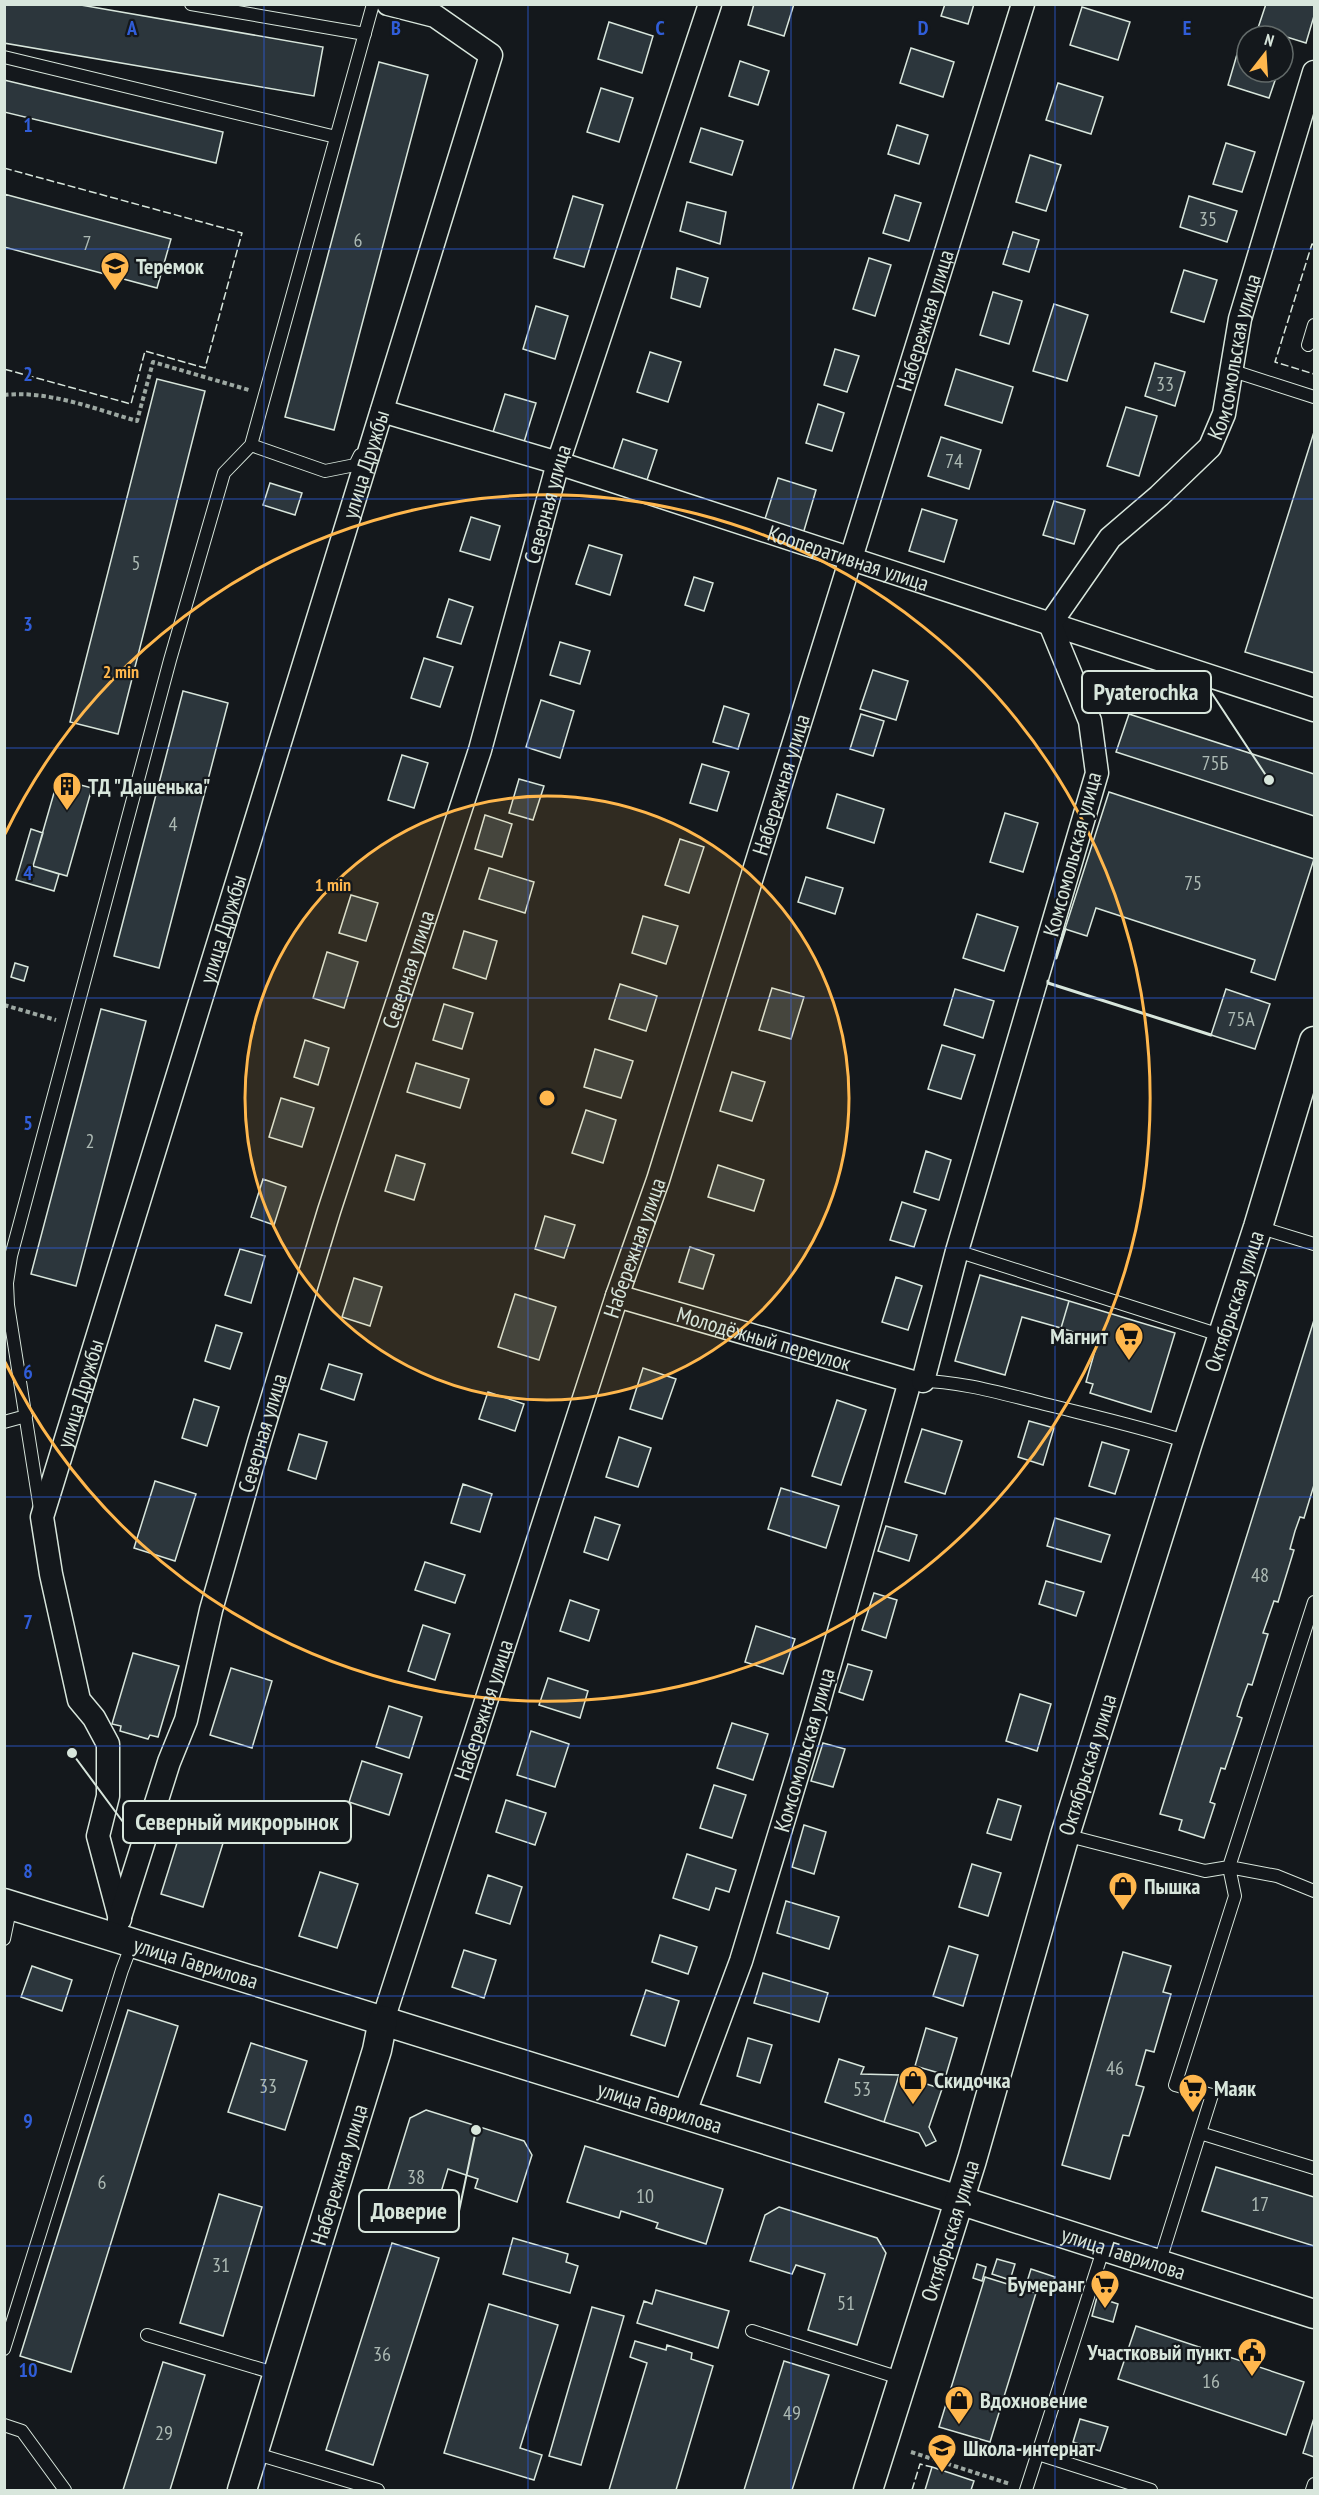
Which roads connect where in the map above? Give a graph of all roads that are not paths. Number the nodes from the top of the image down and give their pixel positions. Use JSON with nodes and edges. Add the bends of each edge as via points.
{"nodes":[{"id":1,"x":191,"y":4,"type":"edge"},
{"id":2,"x":373,"y":4,"type":"edge"},
{"id":3,"x":388,"y":4,"type":"edge"},
{"id":4,"x":710,"y":4,"type":"edge"},
{"id":5,"x":1023,"y":4,"type":"edge"},
{"id":6,"x":365,"y":34,"type":"junction"},
{"id":7,"x":4,"y":57,"type":"edge"},
{"id":8,"x":1314,"y":72,"type":"edge"},
{"id":9,"x":336,"y":137,"type":"junction"},
{"id":10,"x":1314,"y":325,"type":"edge"},
{"id":11,"x":1308,"y":345,"type":"dead end"},
{"id":12,"x":1230,"y":370,"type":"junction"},
{"id":13,"x":1314,"y":397,"type":"edge"},
{"id":14,"x":382,"y":411,"type":"junction"},
{"id":15,"x":251,"y":445,"type":"junction"},
{"id":16,"x":558,"y":463,"type":"junction"},
{"id":17,"x":850,"y":560,"type":"junction"},
{"id":18,"x":1050,"y":624,"type":"junction"},
{"id":19,"x":1314,"y":710,"type":"edge"},
{"id":20,"x":1314,"y":1041,"type":"edge"},
{"id":21,"x":1258,"y":1227,"type":"junction"},
{"id":22,"x":1314,"y":1244,"type":"edge"},
{"id":23,"x":957,"y":1251,"type":"junction"},
{"id":24,"x":617,"y":1296,"type":"junction"},
{"id":25,"x":1222,"y":1336,"type":"junction"},
{"id":26,"x":916,"y":1381,"type":"junction"},
{"id":27,"x":26,"y":1416,"type":"junction"},
{"id":28,"x":4,"y":1422,"type":"edge"},
{"id":29,"x":1188,"y":1442,"type":"junction"},
{"id":30,"x":42,"y":1517,"type":"junction"},
{"id":31,"x":1314,"y":1602,"type":"edge"},
{"id":32,"x":1065,"y":1835,"type":"junction"},
{"id":33,"x":1229,"y":1867,"type":"junction"},
{"id":34,"x":1314,"y":1891,"type":"edge"},
{"id":35,"x":8,"y":1904,"type":"edge"},
{"id":36,"x":122,"y":1932,"type":"junction"},
{"id":37,"x":4,"y":1939,"type":"edge"},
{"id":38,"x":383,"y":2020,"type":"junction"},
{"id":39,"x":684,"y":2115,"type":"junction"},
{"id":40,"x":1200,"y":2133,"type":"junction"},
{"id":41,"x":1314,"y":2168,"type":"edge"},
{"id":42,"x":959,"y":2199,"type":"junction"},
{"id":43,"x":1105,"y":2246,"type":"junction"},
{"id":44,"x":1159,"y":2264,"type":"junction"},
{"id":45,"x":1314,"y":2314,"type":"edge"},
{"id":46,"x":752,"y":2331,"type":"dead end"},
{"id":47,"x":147,"y":2335,"type":"dead end"},
{"id":48,"x":4,"y":2349,"type":"edge"},
{"id":49,"x":277,"y":2373,"type":"junction"},
{"id":50,"x":903,"y":2379,"type":"junction"},
{"id":51,"x":4,"y":2425,"type":"edge"},
{"id":52,"x":253,"y":2452,"type":"junction"},
{"id":53,"x":1038,"y":2454,"type":"junction"},
{"id":54,"x":1314,"y":2484,"type":"edge"},
{"id":55,"x":65,"y":2490,"type":"edge"},
{"id":56,"x":242,"y":2490,"type":"edge"},
{"id":57,"x":378,"y":2490,"type":"edge"},
{"id":58,"x":868,"y":2490,"type":"edge"},
{"id":59,"x":1026,"y":2490,"type":"edge"},
{"id":60,"x":1150,"y":2490,"type":"edge"},
{"id":61,"x":1312,"y":2490,"type":"edge"}],
"edges":[{"from":1,"to":6,"type":"lane"},
{"from":2,"to":6,"type":"lane"},
{"from":3,"to":14,"type":"street","name":"улица Дружбы","via":[[435,16],[491,55]]},
{"from":4,"to":16,"type":"street","name":"Северная улица"},
{"from":5,"to":17,"type":"street","name":"Набережная улица"},
{"from":6,"to":9,"type":"lane"},
{"from":7,"to":9,"type":"lane"},
{"from":8,"to":12,"type":"street","name":"Комсомольская улица","via":[[1240,319]]},
{"from":9,"to":15,"type":"lane"},
{"from":10,"to":11,"type":"lane"},
{"from":12,"to":13,"type":"lane"},
{"from":12,"to":18,"type":"street","name":"Комсомольская улица","via":[[1224,414],[1210,447],[1110,538]]},
{"from":14,"to":15,"type":"lane","via":[[355,465],[325,471]]},
{"from":14,"to":16,"type":"street","name":"Кооперативная улица"},
{"from":14,"to":30,"type":"street","name":"улица Дружбы"},
{"from":15,"to":27,"type":"lane","via":[[224,473],[170,660],[11,1256],[7,1283]]},
{"from":16,"to":17,"type":"street","name":"Кооперативная улица"},
{"from":16,"to":36,"type":"street","name":"Северная улица","via":[[480,750],[329,1211],[230,1543],[186,1720],[169,1762]]},
{"from":17,"to":18,"type":"street","name":"Кооперативная улица"},
{"from":17,"to":24,"type":"street","name":"Набережная улица","via":[[658,1180]]},
{"from":18,"to":19,"type":"street","name":"Кооперативная улица"},
{"from":18,"to":23,"type":"street","name":"Комсомольская улица","via":[[1090,721],[1097,773]]},
{"from":20,"to":21,"type":"street","name":"Октябрьская улица"},
{"from":21,"to":22,"type":"lane"},
{"from":21,"to":25,"type":"street","name":"Октябрьская улица"},
{"from":23,"to":25,"type":"lane"},
{"from":23,"to":26,"type":"street","name":"Комсомольская улица"},
{"from":24,"to":26,"type":"street","name":"Молодёжный переулок"},
{"from":24,"to":38,"type":"street","name":"Набережная улица"},
{"from":25,"to":29,"type":"street","name":"Октябрьская улица"},
{"from":26,"to":29,"type":"lane","via":[[1004,1394]]},
{"from":26,"to":39,"type":"street","name":"Комсомольская улица","via":[[741,1961]]},
{"from":27,"to":28,"type":"lane"},
{"from":27,"to":30,"type":"lane"},
{"from":29,"to":32,"type":"street","name":"Октябрьская улица"},
{"from":30,"to":36,"type":"street","name":"улица Дружбы","via":[[79,1700],[108,1744],[108,1796],[98,1836]]},
{"from":31,"to":33,"type":"lane"},
{"from":32,"to":33,"type":"lane","via":[[1205,1871]]},
{"from":32,"to":42,"type":"street","name":"Октябрьская улица"},
{"from":33,"to":34,"type":"lane","via":[[1277,1876]]},
{"from":33,"to":40,"type":"lane","via":[[1235,1896],[1175,2085],[1212,2095]]},
{"from":35,"to":36,"type":"street","name":"улица Гаврилова"},
{"from":35,"to":37,"type":"lane"},
{"from":36,"to":38,"type":"street","name":"улица Гаврилова"},
{"from":36,"to":48,"type":"lane","via":[[122,1970]]},
{"from":38,"to":39,"type":"street","name":"улица Гаврилова"},
{"from":38,"to":49,"type":"street","name":"Набережная улица"},
{"from":39,"to":42,"type":"street","name":"улица Гаврилова"},
{"from":40,"to":41,"type":"lane"},
{"from":40,"to":44,"type":"lane"},
{"from":42,"to":43,"type":"street","name":"улица Гаврилова"},
{"from":42,"to":50,"type":"street","name":"Октябрьская улица"},
{"from":43,"to":44,"type":"street","name":"улица Гаврилова"},
{"from":43,"to":53,"type":"lane"},
{"from":44,"to":45,"type":"street","name":"улица Гаврилова"},
{"from":46,"to":50,"type":"lane"},
{"from":47,"to":49,"type":"lane"},
{"from":49,"to":52,"type":"street","name":"Набережная улица"},
{"from":50,"to":58,"type":"street","name":"Октябрьская улица"},
{"from":51,"to":55,"type":"lane","via":[[22,2431]]},
{"from":52,"to":56,"type":"street","name":"Набережная улица"},
{"from":52,"to":57,"type":"lane"},
{"from":53,"to":59,"type":"lane"},
{"from":53,"to":60,"type":"lane"},
{"from":54,"to":61,"type":"lane"}]}
